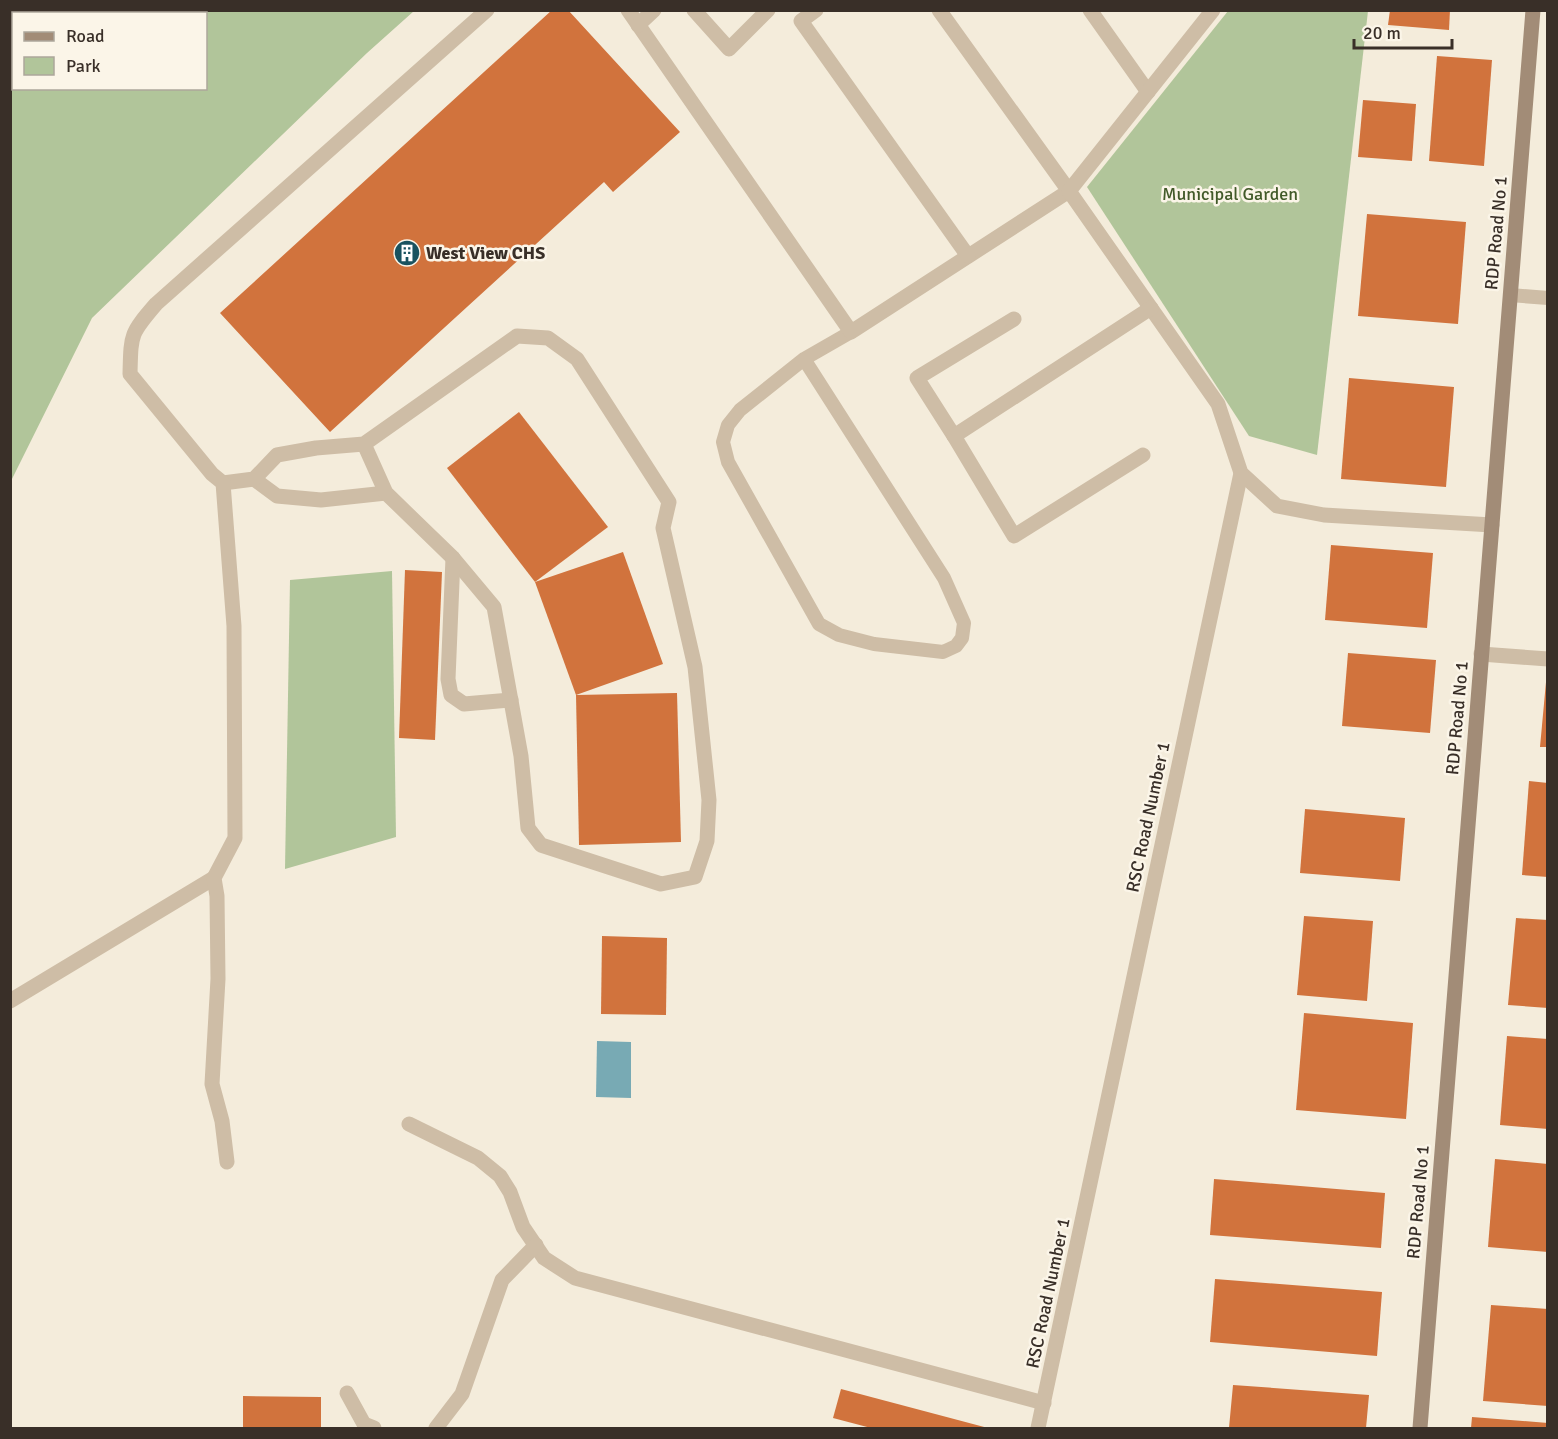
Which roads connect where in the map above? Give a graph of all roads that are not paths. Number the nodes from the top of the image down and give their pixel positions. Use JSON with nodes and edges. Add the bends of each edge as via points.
{"nodes":[{"id":1,"x":487,"y":10,"type":"edge"},
{"id":2,"x":628,"y":10,"type":"edge"},
{"id":3,"x":654,"y":10,"type":"edge"},
{"id":4,"x":694,"y":10,"type":"edge"},
{"id":5,"x":768,"y":10,"type":"edge"},
{"id":6,"x":816,"y":10,"type":"edge"},
{"id":7,"x":939,"y":10,"type":"edge"},
{"id":8,"x":1090,"y":10,"type":"edge"},
{"id":9,"x":1213,"y":10,"type":"edge"},
{"id":10,"x":1533,"y":10,"type":"edge"},
{"id":11,"x":638,"y":25,"type":"junction"},
{"id":12,"x":1148,"y":92,"type":"junction"},
{"id":13,"x":1069,"y":191,"type":"junction"},
{"id":14,"x":968,"y":256,"type":"junction"},
{"id":15,"x":1510,"y":295,"type":"junction"},
{"id":16,"x":1548,"y":298,"type":"edge"},
{"id":17,"x":1151,"y":308,"type":"junction"},
{"id":18,"x":1014,"y":319,"type":"dead end"},
{"id":19,"x":851,"y":332,"type":"junction"},
{"id":20,"x":804,"y":359,"type":"junction"},
{"id":21,"x":954,"y":436,"type":"junction"},
{"id":22,"x":364,"y":444,"type":"junction"},
{"id":23,"x":1143,"y":455,"type":"dead end"},
{"id":24,"x":1240,"y":473,"type":"junction"},
{"id":25,"x":254,"y":479,"type":"junction"},
{"id":26,"x":223,"y":483,"type":"junction"},
{"id":27,"x":386,"y":493,"type":"junction"},
{"id":28,"x":1492,"y":525,"type":"junction"},
{"id":29,"x":453,"y":558,"type":"junction"},
{"id":30,"x":1481,"y":654,"type":"junction"},
{"id":31,"x":1548,"y":659,"type":"edge"},
{"id":32,"x":511,"y":700,"type":"junction"},
{"id":33,"x":214,"y":878,"type":"junction"},
{"id":34,"x":10,"y":1001,"type":"edge"},
{"id":35,"x":408,"y":1124,"type":"dead end"},
{"id":36,"x":227,"y":1162,"type":"dead end"},
{"id":37,"x":536,"y":1245,"type":"junction"},
{"id":38,"x":346,"y":1393,"type":"dead end"},
{"id":39,"x":1044,"y":1403,"type":"junction"},
{"id":40,"x":374,"y":1428,"type":"edge"},
{"id":41,"x":436,"y":1428,"type":"edge"},
{"id":42,"x":1038,"y":1428,"type":"edge"},
{"id":43,"x":1420,"y":1428,"type":"edge"}],
"edges":[{"from":1,"to":26,"type":"street","via":[[156,304],[136,327],[130,341],[130,374]]},
{"from":2,"to":11,"type":"street"},
{"from":3,"to":11,"type":"street"},
{"from":4,"to":5,"type":"street","via":[[729,49]]},
{"from":6,"to":14,"type":"street","via":[[801,21]]},
{"from":7,"to":13,"type":"street"},
{"from":8,"to":12,"type":"street"},
{"from":9,"to":12,"type":"street"},
{"from":10,"to":15,"type":"street","name":"RDP Road No 1"},
{"from":11,"to":19,"type":"street"},
{"from":12,"to":13,"type":"street"},
{"from":13,"to":14,"type":"street"},
{"from":13,"to":17,"type":"street"},
{"from":14,"to":19,"type":"street"},
{"from":15,"to":16,"type":"lane"},
{"from":15,"to":28,"type":"street","name":"RDP Road No 1"},
{"from":17,"to":21,"type":"street"},
{"from":17,"to":24,"type":"street","via":[[1218,404]]},
{"from":18,"to":21,"type":"street","via":[[916,378]]},
{"from":19,"to":20,"type":"lane"},
{"from":20,"to":20,"type":"lane","via":[[740,410],[728,425],[723,442],[728,462],[819,624],[839,635],[874,644],[943,652],[956,646],[962,638],[964,623],[944,579]]},
{"from":21,"to":23,"type":"street","via":[[1014,536]]},
{"from":22,"to":25,"type":"street","via":[[277,455]]},
{"from":22,"to":27,"type":"street"},
{"from":22,"to":32,"type":"street","via":[[517,336],[548,338],[577,359],[669,502],[663,528],[695,667],[709,800],[707,841],[695,877],[661,884],[541,845],[528,828]]},
{"from":24,"to":28,"type":"street","via":[[1277,506],[1324,515]]},
{"from":24,"to":39,"type":"street","name":"RSC Road Number 1"},
{"from":25,"to":26,"type":"street"},
{"from":25,"to":27,"type":"street","via":[[277,496],[321,500]]},
{"from":26,"to":33,"type":"street","via":[[234,626],[235,837]]},
{"from":27,"to":29,"type":"street"},
{"from":28,"to":30,"type":"street","name":"RDP Road No 1"},
{"from":29,"to":32,"type":"street","via":[[494,607]]},
{"from":29,"to":32,"type":"street","via":[[448,679],[451,694],[464,704]]},
{"from":30,"to":31,"type":"street"},
{"from":30,"to":43,"type":"street","name":"RDP Road No 1"},
{"from":33,"to":34,"type":"street"},
{"from":33,"to":36,"type":"street","via":[[218,979],[212,1084]]},
{"from":35,"to":37,"type":"street","via":[[478,1158],[500,1176],[523,1227]]},
{"from":37,"to":39,"type":"street","via":[[544,1258],[575,1278]]},
{"from":37,"to":41,"type":"street","via":[[502,1280],[462,1394]]},
{"from":38,"to":40,"type":"street","via":[[364,1424]]},
{"from":39,"to":42,"type":"street","name":"RSC Road Number 1"}]}
